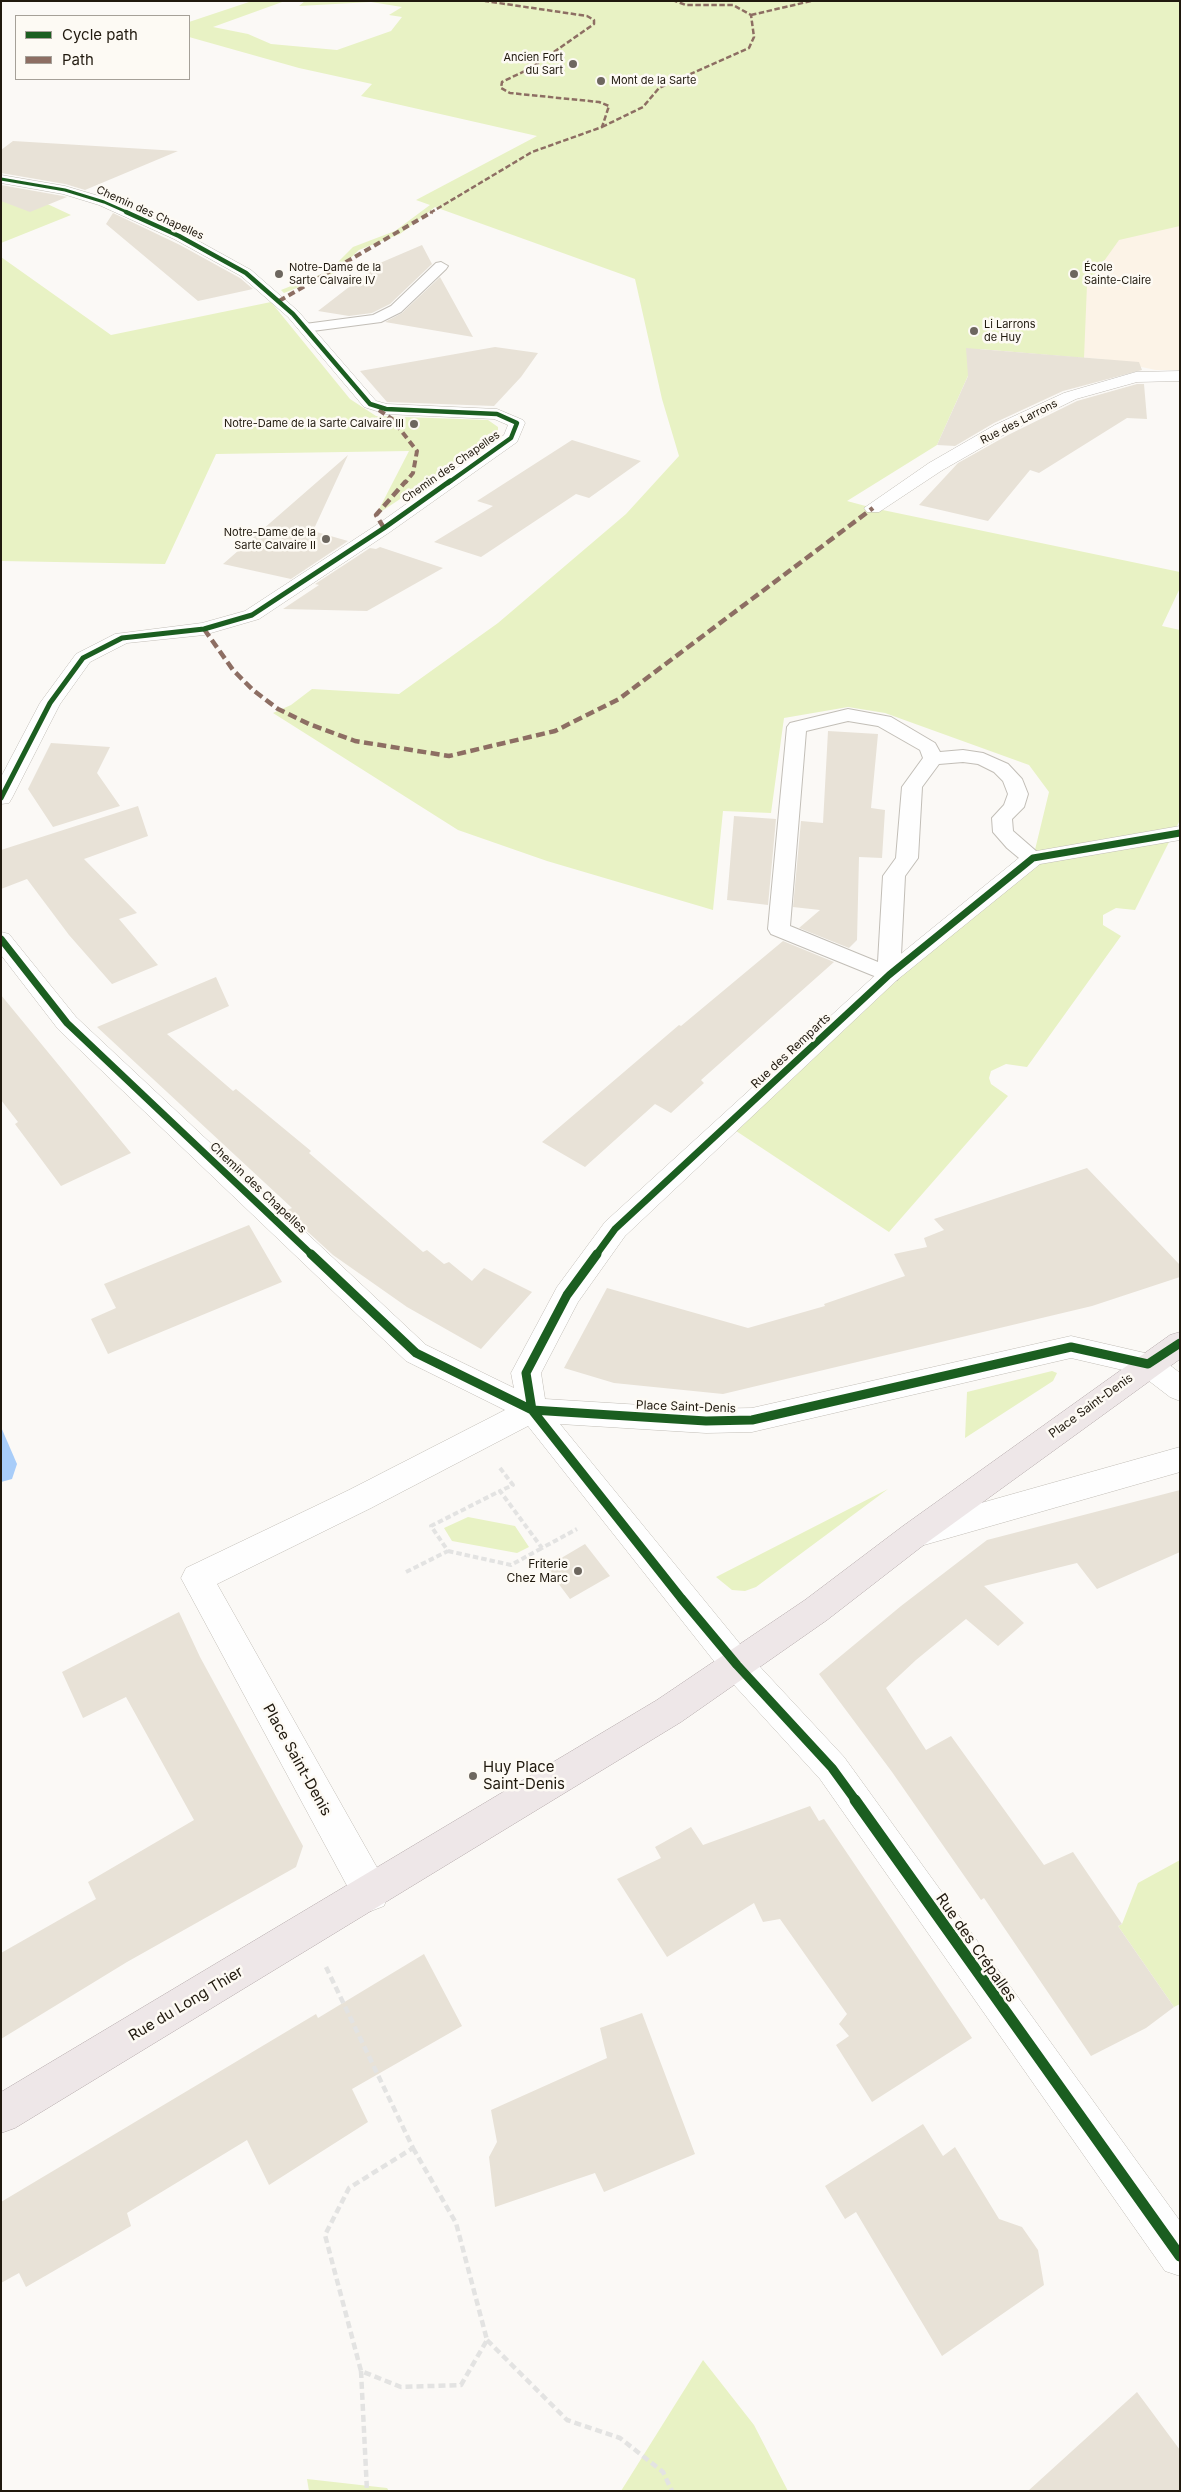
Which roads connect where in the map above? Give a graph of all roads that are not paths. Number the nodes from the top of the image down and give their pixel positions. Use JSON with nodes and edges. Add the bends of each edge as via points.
{"nodes":[{"id":1,"x":1,"y":179,"type":"edge"},
{"id":2,"x":441,"y":266,"type":"dead end"},
{"id":3,"x":305,"y":328,"type":"junction"},
{"id":4,"x":1180,"y":376,"type":"edge"},
{"id":5,"x":873,"y":508,"type":"dead end"},
{"id":6,"x":933,"y":758,"type":"junction"},
{"id":7,"x":1,"y":798,"type":"edge"},
{"id":8,"x":1180,"y":833,"type":"edge"},
{"id":9,"x":1033,"y":858,"type":"junction"},
{"id":10,"x":1,"y":939,"type":"edge"},
{"id":11,"x":889,"y":975,"type":"junction"},
{"id":12,"x":1180,"y":1343,"type":"edge"},
{"id":13,"x":1148,"y":1364,"type":"junction"},
{"id":14,"x":1180,"y":1389,"type":"edge"},
{"id":15,"x":532,"y":1410,"type":"junction"},
{"id":16,"x":1180,"y":1459,"type":"edge"},
{"id":17,"x":914,"y":1535,"type":"junction"},
{"id":18,"x":737,"y":1665,"type":"junction"},
{"id":19,"x":371,"y":1893,"type":"junction"},
{"id":20,"x":1,"y":2114,"type":"edge"},
{"id":21,"x":1180,"y":2256,"type":"edge"}],
"edges":[{"from":1,"to":3,"type":"street","name":"Chemin des Chapelles","via":[[65,190],[104,202],[179,236],[246,273],[280,301]]},
{"from":2,"to":3,"type":"lane","via":[[396,309],[376,319]]},
{"from":3,"to":7,"type":"street","name":"Chemin des Chapelles","via":[[370,404],[386,409],[497,414],[517,423],[511,438],[384,528],[252,615],[204,629],[122,638],[83,658],[50,703]]},
{"from":4,"to":5,"type":"street","name":"Rue des Larrons","via":[[1136,377],[1070,396],[1001,428]]},
{"from":6,"to":9,"type":"lane","via":[[963,756],[983,759],[1001,768],[1012,779],[1018,794],[1014,807],[1002,818],[1004,832]]},
{"from":6,"to":11,"type":"lane","via":[[912,787],[907,858],[894,876]]},
{"from":6,"to":11,"type":"lane","via":[[928,746],[884,721],[848,715],[797,726],[779,929]]},
{"from":8,"to":9,"type":"street","name":"Rue des Remparts"},
{"from":9,"to":11,"type":"street","name":"Rue des Remparts"},
{"from":10,"to":15,"type":"street","name":"Chemin des Chapelles","via":[[67,1023],[416,1353]]},
{"from":11,"to":15,"type":"street","name":"Rue des Remparts","via":[[615,1229],[567,1295],[526,1373]]},
{"from":12,"to":13,"type":"main road","name":"Place Saint-Denis"},
{"from":13,"to":14,"type":"street","name":"Place Saint-Denis"},
{"from":13,"to":15,"type":"street","name":"Place Saint-Denis","via":[[1071,1347],[752,1420],[706,1421]]},
{"from":13,"to":17,"type":"main road","name":"Place Saint-Denis"},
{"from":15,"to":18,"type":"street"},
{"from":15,"to":19,"type":"street","name":"Place Saint-Denis","via":[[360,1499],[196,1578]]},
{"from":16,"to":17,"type":"street","name":"Place Saint-Denis"},
{"from":17,"to":18,"type":"main road","name":"Place Saint-Denis"},
{"from":18,"to":19,"type":"main road","name":"Place Saint-Denis"},
{"from":18,"to":21,"type":"street","name":"Rue des Crépalles","via":[[832,1768]]},
{"from":19,"to":20,"type":"main road","name":"Rue du Long Thier"}]}
